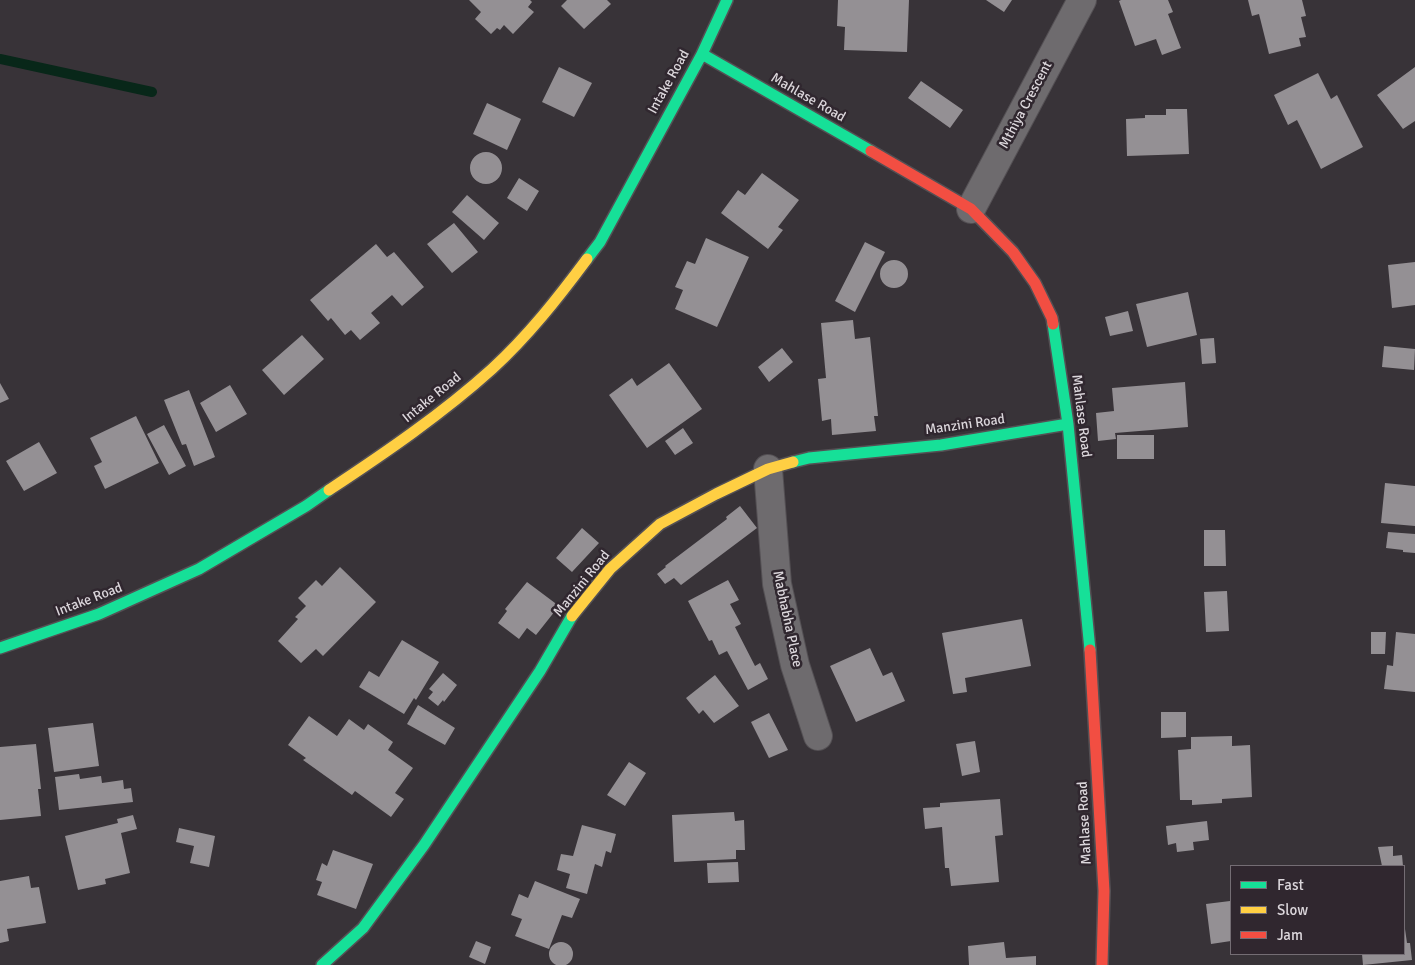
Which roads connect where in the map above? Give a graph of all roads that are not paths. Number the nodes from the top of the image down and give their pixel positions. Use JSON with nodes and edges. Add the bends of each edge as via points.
{"nodes":[{"id":1,"x":727,"y":0,"type":"edge"},
{"id":2,"x":1082,"y":0,"type":"edge"},
{"id":3,"x":702,"y":54,"type":"junction"},
{"id":4,"x":971,"y":209,"type":"junction"},
{"id":5,"x":1068,"y":424,"type":"junction"},
{"id":6,"x":768,"y":469,"type":"junction"},
{"id":7,"x":0,"y":648,"type":"edge"},
{"id":8,"x":818,"y":736,"type":"dead end"},
{"id":9,"x":322,"y":965,"type":"edge"},
{"id":10,"x":1102,"y":965,"type":"edge"}],
"edges":[{"from":1,"to":3,"type":"street","name":"Intake Road"},
{"from":2,"to":4,"type":"street","name":"Mthiya Crescent"},
{"from":3,"to":4,"type":"street","name":"Mahlase Road"},
{"from":3,"to":7,"type":"street","name":"Intake Road","via":[[600,242],[549,310],[492,369],[409,436],[306,506],[199,569],[99,614]]},
{"from":4,"to":5,"type":"street","name":"Mahlase Road","via":[[1013,252],[1052,318]]},
{"from":5,"to":6,"type":"street","name":"Manzini Road","via":[[941,445],[809,458]]},
{"from":5,"to":10,"type":"street","name":"Mahlase Road","via":[[1091,672],[1104,891]]},
{"from":6,"to":8,"type":"street","name":"Mabhabha Place","via":[[777,584],[795,665]]},
{"from":6,"to":9,"type":"street","name":"Manzini Road","via":[[660,524],[610,568],[574,612],[540,671],[413,860],[363,928]]}]}
